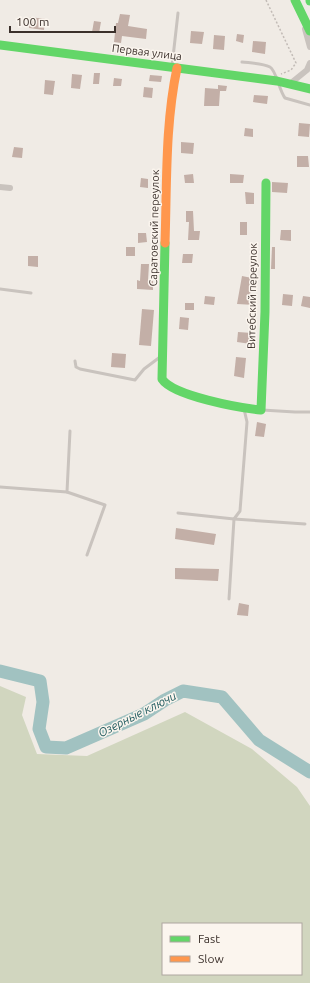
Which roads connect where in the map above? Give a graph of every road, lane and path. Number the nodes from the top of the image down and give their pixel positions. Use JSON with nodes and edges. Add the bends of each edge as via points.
{"nodes":[{"id":1,"x":266,"y":0,"type":"edge"},
{"id":2,"x":297,"y":4,"type":"edge"},
{"id":3,"x":178,"y":13,"type":"dead end"},
{"id":4,"x":310,"y":30,"type":"edge"},
{"id":5,"x":0,"y":45,"type":"edge"},
{"id":6,"x":310,"y":47,"type":"edge"},
{"id":7,"x":242,"y":62,"type":"dead end"},
{"id":8,"x":310,"y":63,"type":"edge"},
{"id":9,"x":174,"y":68,"type":"junction"},
{"id":10,"x":284,"y":82,"type":"junction"},
{"id":11,"x":310,"y":89,"type":"edge"},
{"id":12,"x":310,"y":105,"type":"edge"},
{"id":13,"x":266,"y":183,"type":"dead end"},
{"id":14,"x":0,"y":187,"type":"edge"},
{"id":15,"x":10,"y":188,"type":"dead end"},
{"id":16,"x":0,"y":289,"type":"edge"},
{"id":17,"x":31,"y":293,"type":"dead end"},
{"id":18,"x":162,"y":356,"type":"junction"},
{"id":19,"x":75,"y":361,"type":"dead end"},
{"id":20,"x":244,"y":408,"type":"junction"},
{"id":21,"x":261,"y":410,"type":"junction"},
{"id":22,"x":310,"y":412,"type":"edge"},
{"id":23,"x":70,"y":431,"type":"dead end"},
{"id":24,"x":0,"y":487,"type":"edge"},
{"id":25,"x":67,"y":492,"type":"junction"},
{"id":26,"x":178,"y":513,"type":"dead end"},
{"id":27,"x":234,"y":519,"type":"junction"},
{"id":28,"x":305,"y":524,"type":"dead end"},
{"id":29,"x":87,"y":555,"type":"dead end"},
{"id":30,"x":229,"y":599,"type":"dead end"}],
"edges":[{"from":1,"to":10,"type":"path","via":[[296,63],[291,70],[280,73]]},
{"from":2,"to":4,"type":"main road"},
{"from":2,"to":6,"type":"street"},
{"from":3,"to":9,"type":"lane"},
{"from":5,"to":9,"type":"main road","name":"Первая улица"},
{"from":7,"to":10,"type":"lane","via":[[270,66]]},
{"from":8,"to":10,"type":"street","via":[[307,70]]},
{"from":9,"to":10,"type":"main road","name":"Первая улица"},
{"from":9,"to":18,"type":"main road","name":"Саратовский переулок","via":[[168,128]]},
{"from":10,"to":11,"type":"main road","name":"Первая улица"},
{"from":10,"to":12,"type":"lane","via":[[285,98]]},
{"from":13,"to":21,"type":"main road","name":"Витебский переулок","via":[[266,312]]},
{"from":14,"to":15,"type":"street"},
{"from":16,"to":17,"type":"lane"},
{"from":18,"to":19,"type":"lane","via":[[135,380],[80,369],[76,367]]},
{"from":18,"to":20,"type":"main road","name":"Саратовский переулок","via":[[161,374],[168,386],[181,392]]},
{"from":20,"to":21,"type":"main road"},
{"from":20,"to":27,"type":"lane","via":[[247,422],[240,511]]},
{"from":21,"to":22,"type":"lane"},
{"from":23,"to":25,"type":"lane"},
{"from":24,"to":25,"type":"lane"},
{"from":25,"to":29,"type":"lane","via":[[105,505]]},
{"from":26,"to":27,"type":"lane"},
{"from":27,"to":28,"type":"lane"},
{"from":27,"to":30,"type":"lane"}]}
